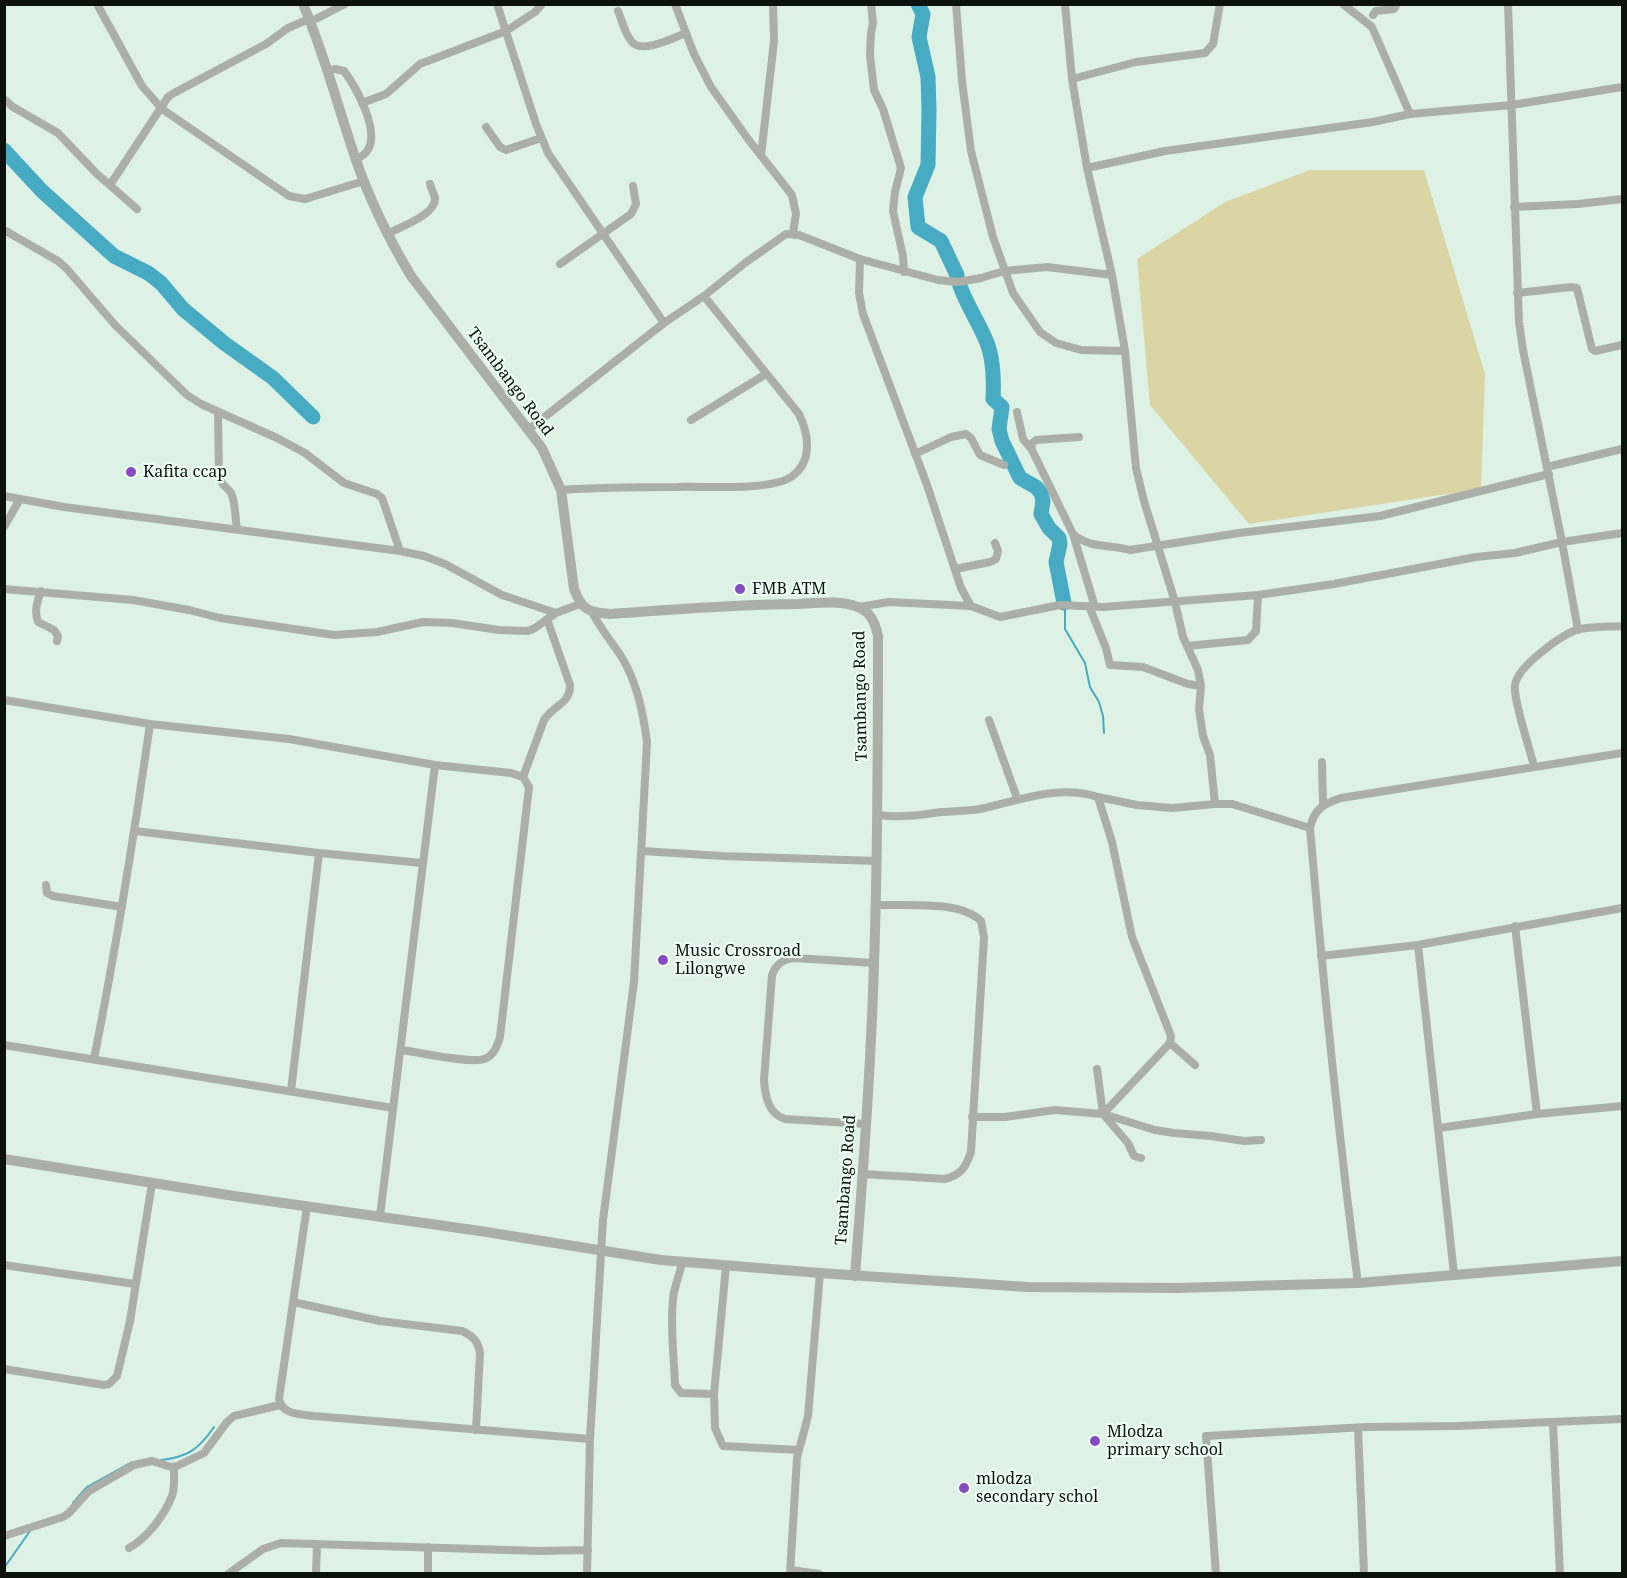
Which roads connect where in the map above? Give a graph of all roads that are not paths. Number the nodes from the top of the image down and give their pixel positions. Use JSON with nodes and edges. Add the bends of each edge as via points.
{"nodes":[{"id":1,"x":97,"y":4,"type":"edge"},
{"id":2,"x":303,"y":4,"type":"edge"},
{"id":3,"x":345,"y":4,"type":"edge"},
{"id":4,"x":497,"y":4,"type":"edge"},
{"id":5,"x":542,"y":4,"type":"edge"},
{"id":6,"x":675,"y":4,"type":"edge"},
{"id":7,"x":773,"y":4,"type":"edge"},
{"id":8,"x":871,"y":4,"type":"edge"},
{"id":9,"x":956,"y":4,"type":"edge"},
{"id":10,"x":1065,"y":4,"type":"edge"},
{"id":11,"x":1220,"y":4,"type":"edge"},
{"id":12,"x":1343,"y":4,"type":"edge"},
{"id":13,"x":1369,"y":4,"type":"edge"},
{"id":14,"x":1397,"y":4,"type":"edge"},
{"id":15,"x":1508,"y":4,"type":"edge"},
{"id":16,"x":618,"y":11,"type":"dead end"},
{"id":17,"x":1372,"y":15,"type":"junction"},
{"id":18,"x":310,"y":21,"type":"junction"},
{"id":19,"x":1372,"y":27,"type":"junction"},
{"id":20,"x":506,"y":31,"type":"junction"},
{"id":21,"x":686,"y":33,"type":"junction"},
{"id":22,"x":328,"y":71,"type":"junction"},
{"id":23,"x":1072,"y":79,"type":"junction"},
{"id":24,"x":1623,"y":87,"type":"edge"},
{"id":25,"x":4,"y":99,"type":"edge"},
{"id":26,"x":362,"y":103,"type":"junction"},
{"id":27,"x":1512,"y":105,"type":"junction"},
{"id":28,"x":162,"y":109,"type":"junction"},
{"id":29,"x":1410,"y":114,"type":"junction"},
{"id":30,"x":486,"y":128,"type":"dead end"},
{"id":31,"x":541,"y":138,"type":"junction"},
{"id":32,"x":761,"y":156,"type":"junction"},
{"id":33,"x":356,"y":160,"type":"junction"},
{"id":34,"x":1088,"y":168,"type":"junction"},
{"id":35,"x":364,"y":181,"type":"junction"},
{"id":36,"x":430,"y":184,"type":"dead end"},
{"id":37,"x":110,"y":185,"type":"junction"},
{"id":38,"x":633,"y":186,"type":"dead end"},
{"id":39,"x":1623,"y":199,"type":"edge"},
{"id":40,"x":1514,"y":207,"type":"junction"},
{"id":41,"x":137,"y":209,"type":"dead end"},
{"id":42,"x":4,"y":230,"type":"edge"},
{"id":43,"x":603,"y":233,"type":"junction"},
{"id":44,"x":387,"y":234,"type":"junction"},
{"id":45,"x":793,"y":234,"type":"junction"},
{"id":46,"x":860,"y":259,"type":"junction"},
{"id":47,"x":560,"y":264,"type":"dead end"},
{"id":48,"x":1004,"y":271,"type":"junction"},
{"id":49,"x":904,"y":272,"type":"junction"},
{"id":50,"x":1112,"y":275,"type":"junction"},
{"id":51,"x":1517,"y":293,"type":"junction"},
{"id":52,"x":705,"y":296,"type":"junction"},
{"id":53,"x":664,"y":323,"type":"junction"},
{"id":54,"x":1623,"y":345,"type":"edge"},
{"id":55,"x":1125,"y":351,"type":"junction"},
{"id":56,"x":766,"y":374,"type":"junction"},
{"id":57,"x":218,"y":412,"type":"junction"},
{"id":58,"x":1017,"y":412,"type":"dead end"},
{"id":59,"x":691,"y":420,"type":"dead end"},
{"id":60,"x":528,"y":430,"type":"junction"},
{"id":61,"x":1078,"y":437,"type":"dead end"},
{"id":62,"x":1623,"y":449,"type":"edge"},
{"id":63,"x":1032,"y":450,"type":"junction"},
{"id":64,"x":915,"y":454,"type":"junction"},
{"id":65,"x":1004,"y":465,"type":"dead end"},
{"id":66,"x":1548,"y":471,"type":"junction"},
{"id":67,"x":561,"y":490,"type":"junction"},
{"id":68,"x":4,"y":496,"type":"edge"},
{"id":69,"x":20,"y":499,"type":"junction"},
{"id":70,"x":4,"y":527,"type":"edge"},
{"id":71,"x":237,"y":529,"type":"junction"},
{"id":72,"x":1623,"y":532,"type":"edge"},
{"id":73,"x":1073,"y":534,"type":"junction"},
{"id":74,"x":1562,"y":542,"type":"junction"},
{"id":75,"x":995,"y":543,"type":"dead end"},
{"id":76,"x":1157,"y":546,"type":"junction"},
{"id":77,"x":400,"y":550,"type":"junction"},
{"id":78,"x":955,"y":569,"type":"junction"},
{"id":79,"x":4,"y":589,"type":"edge"},
{"id":80,"x":41,"y":591,"type":"junction"},
{"id":81,"x":1258,"y":595,"type":"junction"},
{"id":82,"x":1175,"y":602,"type":"junction"},
{"id":83,"x":580,"y":604,"type":"junction"},
{"id":84,"x":971,"y":606,"type":"junction"},
{"id":85,"x":1092,"y":606,"type":"junction"},
{"id":86,"x":859,"y":607,"type":"junction"},
{"id":87,"x":592,"y":612,"type":"junction"},
{"id":88,"x":556,"y":613,"type":"junction"},
{"id":89,"x":547,"y":619,"type":"junction"},
{"id":90,"x":1623,"y":626,"type":"edge"},
{"id":91,"x":1578,"y":630,"type":"junction"},
{"id":92,"x":57,"y":641,"type":"dead end"},
{"id":93,"x":1187,"y":646,"type":"junction"},
{"id":94,"x":1201,"y":686,"type":"junction"},
{"id":95,"x":4,"y":700,"type":"edge"},
{"id":96,"x":989,"y":720,"type":"dead end"},
{"id":97,"x":150,"y":724,"type":"junction"},
{"id":98,"x":1623,"y":753,"type":"edge"},
{"id":99,"x":1323,"y":762,"type":"dead end"},
{"id":100,"x":435,"y":765,"type":"junction"},
{"id":101,"x":1534,"y":766,"type":"junction"},
{"id":102,"x":523,"y":777,"type":"junction"},
{"id":103,"x":1098,"y":797,"type":"junction"},
{"id":104,"x":1017,"y":798,"type":"junction"},
{"id":105,"x":1215,"y":804,"type":"junction"},
{"id":106,"x":1323,"y":804,"type":"junction"},
{"id":107,"x":878,"y":815,"type":"junction"},
{"id":108,"x":1310,"y":828,"type":"junction"},
{"id":109,"x":135,"y":831,"type":"junction"},
{"id":110,"x":642,"y":851,"type":"junction"},
{"id":111,"x":319,"y":853,"type":"junction"},
{"id":112,"x":877,"y":861,"type":"junction"},
{"id":113,"x":422,"y":863,"type":"junction"},
{"id":114,"x":46,"y":885,"type":"dead end"},
{"id":115,"x":875,"y":905,"type":"junction"},
{"id":116,"x":122,"y":907,"type":"junction"},
{"id":117,"x":1623,"y":908,"type":"edge"},
{"id":118,"x":1515,"y":926,"type":"junction"},
{"id":119,"x":1418,"y":945,"type":"junction"},
{"id":120,"x":1321,"y":956,"type":"junction"},
{"id":121,"x":874,"y":963,"type":"junction"},
{"id":122,"x":1170,"y":1043,"type":"junction"},
{"id":123,"x":4,"y":1045,"type":"edge"},
{"id":124,"x":401,"y":1050,"type":"junction"},
{"id":125,"x":94,"y":1059,"type":"junction"},
{"id":126,"x":1195,"y":1065,"type":"dead end"},
{"id":127,"x":1096,"y":1069,"type":"dead end"},
{"id":128,"x":291,"y":1091,"type":"junction"},
{"id":129,"x":1623,"y":1106,"type":"edge"},
{"id":130,"x":393,"y":1108,"type":"junction"},
{"id":131,"x":1103,"y":1114,"type":"junction"},
{"id":132,"x":1537,"y":1114,"type":"junction"},
{"id":133,"x":972,"y":1117,"type":"junction"},
{"id":134,"x":866,"y":1124,"type":"junction"},
{"id":135,"x":1439,"y":1128,"type":"junction"},
{"id":136,"x":1261,"y":1140,"type":"dead end"},
{"id":137,"x":1141,"y":1158,"type":"dead end"},
{"id":138,"x":4,"y":1159,"type":"edge"},
{"id":139,"x":863,"y":1174,"type":"junction"},
{"id":140,"x":152,"y":1183,"type":"junction"},
{"id":141,"x":307,"y":1206,"type":"junction"},
{"id":142,"x":380,"y":1216,"type":"junction"},
{"id":143,"x":602,"y":1251,"type":"junction"},
{"id":144,"x":1623,"y":1261,"type":"edge"},
{"id":145,"x":682,"y":1262,"type":"junction"},
{"id":146,"x":4,"y":1265,"type":"edge"},
{"id":147,"x":726,"y":1266,"type":"junction"},
{"id":148,"x":820,"y":1273,"type":"junction"},
{"id":149,"x":1454,"y":1274,"type":"junction"},
{"id":150,"x":855,"y":1276,"type":"junction"},
{"id":151,"x":1358,"y":1283,"type":"junction"},
{"id":152,"x":135,"y":1284,"type":"junction"},
{"id":153,"x":292,"y":1302,"type":"junction"},
{"id":154,"x":4,"y":1369,"type":"edge"},
{"id":155,"x":714,"y":1394,"type":"junction"},
{"id":156,"x":280,"y":1405,"type":"junction"},
{"id":157,"x":1623,"y":1419,"type":"edge"},
{"id":158,"x":1553,"y":1423,"type":"junction"},
{"id":159,"x":1358,"y":1428,"type":"junction"},
{"id":160,"x":476,"y":1430,"type":"junction"},
{"id":161,"x":590,"y":1439,"type":"junction"},
{"id":162,"x":800,"y":1450,"type":"junction"},
{"id":163,"x":174,"y":1467,"type":"junction"},
{"id":164,"x":4,"y":1536,"type":"edge"},
{"id":165,"x":318,"y":1544,"type":"junction"},
{"id":166,"x":428,"y":1547,"type":"junction"},
{"id":167,"x":129,"y":1548,"type":"dead end"},
{"id":168,"x":588,"y":1550,"type":"junction"},
{"id":169,"x":790,"y":1572,"type":"edge"},
{"id":170,"x":228,"y":1574,"type":"edge"},
{"id":171,"x":316,"y":1574,"type":"edge"},
{"id":172,"x":428,"y":1574,"type":"edge"},
{"id":173,"x":587,"y":1574,"type":"edge"},
{"id":174,"x":819,"y":1574,"type":"edge"},
{"id":175,"x":1216,"y":1574,"type":"edge"},
{"id":176,"x":1364,"y":1574,"type":"edge"},
{"id":177,"x":1560,"y":1574,"type":"edge"}],
"edges":[{"from":1,"to":28,"type":"street","via":[[142,86]]},
{"from":2,"to":18,"type":"street","name":"Tsambango Road"},
{"from":3,"to":18,"type":"street"},
{"from":4,"to":20,"type":"street"},
{"from":5,"to":20,"type":"street"},
{"from":6,"to":21,"type":"street"},
{"from":7,"to":32,"type":"street","via":[[774,41]]},
{"from":8,"to":49,"type":"street","via":[[873,90],[901,168],[893,211]]},
{"from":9,"to":48,"type":"street","via":[[971,151]]},
{"from":10,"to":23,"type":"street"},
{"from":11,"to":23,"type":"street","via":[[1213,44],[1205,53],[1136,62]]},
{"from":12,"to":19,"type":"street"},
{"from":13,"to":17,"type":"street"},
{"from":14,"to":17,"type":"street","via":[[1394,9]]},
{"from":15,"to":27,"type":"street"},
{"from":16,"to":21,"type":"street","via":[[632,42],[640,47]]},
{"from":17,"to":19,"type":"street"},
{"from":18,"to":22,"type":"street","name":"Tsambango Road"},
{"from":18,"to":28,"type":"street","via":[[288,28],[266,44],[174,93]]},
{"from":19,"to":29,"type":"street"},
{"from":20,"to":26,"type":"street","via":[[424,62],[386,94]]},
{"from":20,"to":31,"type":"street"},
{"from":21,"to":32,"type":"street","via":[[700,69]]},
{"from":22,"to":26,"type":"street","via":[[344,71]]},
{"from":22,"to":33,"type":"street","name":"Tsambango Road"},
{"from":23,"to":34,"type":"street"},
{"from":24,"to":27,"type":"street"},
{"from":25,"to":37,"type":"street","via":[[58,133]]},
{"from":26,"to":33,"type":"street","via":[[371,140],[367,152]]},
{"from":27,"to":29,"type":"street"},
{"from":27,"to":40,"type":"street"},
{"from":28,"to":35,"type":"street","via":[[289,196],[305,199]]},
{"from":28,"to":37,"type":"street"},
{"from":29,"to":34,"type":"street","via":[[1165,151]]},
{"from":30,"to":31,"type":"street","via":[[506,150]]},
{"from":31,"to":43,"type":"street","via":[[556,167]]},
{"from":32,"to":45,"type":"street","via":[[792,195],[796,214]]},
{"from":33,"to":35,"type":"street","name":"Tsambango Road"},
{"from":34,"to":50,"type":"street"},
{"from":35,"to":44,"type":"street","name":"Tsambango Road"},
{"from":36,"to":44,"type":"street","via":[[435,198],[433,207]]},
{"from":37,"to":41,"type":"street"},
{"from":38,"to":43,"type":"street","via":[[634,210]]},
{"from":39,"to":40,"type":"street"},
{"from":40,"to":51,"type":"street"},
{"from":42,"to":57,"type":"street","via":[[58,261],[187,395]]},
{"from":43,"to":47,"type":"street"},
{"from":43,"to":53,"type":"street"},
{"from":44,"to":60,"type":"street","name":"Tsambango Road","via":[[411,276]]},
{"from":45,"to":46,"type":"street"},
{"from":45,"to":52,"type":"street","via":[[780,237]]},
{"from":46,"to":49,"type":"street"},
{"from":46,"to":64,"type":"street","via":[[863,314]]},
{"from":48,"to":49,"type":"street","via":[[958,282]]},
{"from":48,"to":50,"type":"street","via":[[1047,267]]},
{"from":48,"to":55,"type":"street","via":[[1013,293],[1046,337],[1081,350]]},
{"from":50,"to":55,"type":"street"},
{"from":51,"to":54,"type":"street","via":[[1577,288],[1592,349]]},
{"from":51,"to":66,"type":"street","via":[[1523,350]]},
{"from":52,"to":53,"type":"street"},
{"from":52,"to":56,"type":"street"},
{"from":53,"to":60,"type":"street"},
{"from":55,"to":76,"type":"street","via":[[1136,468]]},
{"from":56,"to":59,"type":"street"},
{"from":56,"to":67,"type":"street","via":[[799,414],[807,434],[804,462],[784,481],[748,486]]},
{"from":57,"to":71,"type":"street","via":[[219,477],[232,497]]},
{"from":57,"to":77,"type":"street","via":[[277,438],[305,453],[344,483],[382,498]]},
{"from":58,"to":63,"type":"street","via":[[1023,439]]},
{"from":60,"to":67,"type":"street","name":"Tsambango Road","via":[[542,448]]},
{"from":61,"to":63,"type":"street","via":[[1036,440],[1031,444]]},
{"from":62,"to":66,"type":"street"},
{"from":63,"to":73,"type":"street"},
{"from":64,"to":65,"type":"street","via":[[966,434],[980,455]]},
{"from":64,"to":78,"type":"street"},
{"from":66,"to":74,"type":"street"},
{"from":66,"to":76,"type":"street","via":[[1380,516]]},
{"from":67,"to":83,"type":"street","name":"Tsambango Road","via":[[574,590]]},
{"from":68,"to":69,"type":"street"},
{"from":69,"to":70,"type":"street"},
{"from":69,"to":71,"type":"street"},
{"from":71,"to":77,"type":"street"},
{"from":72,"to":74,"type":"street"},
{"from":73,"to":76,"type":"street","via":[[1093,545],[1130,550]]},
{"from":73,"to":85,"type":"street"},
{"from":74,"to":81,"type":"street"},
{"from":74,"to":91,"type":"street"},
{"from":75,"to":78,"type":"street","via":[[998,551],[990,562]]},
{"from":76,"to":82,"type":"street"},
{"from":77,"to":88,"type":"street","via":[[445,564],[502,595]]},
{"from":78,"to":84,"type":"street"},
{"from":79,"to":80,"type":"street"},
{"from":80,"to":89,"type":"street","via":[[133,600],[334,635],[377,632],[423,622],[528,631]]},
{"from":80,"to":92,"type":"street","via":[[38,622],[54,630]]},
{"from":81,"to":82,"type":"street"},
{"from":81,"to":93,"type":"street","via":[[1256,631],[1248,640]]},
{"from":82,"to":85,"type":"street"},
{"from":82,"to":93,"type":"street"},
{"from":83,"to":87,"type":"street"},
{"from":83,"to":88,"type":"street"},
{"from":84,"to":85,"type":"street","via":[[1000,617],[1060,605]]},
{"from":84,"to":86,"type":"street","via":[[889,602]]},
{"from":85,"to":94,"type":"street","via":[[1110,665],[1143,667]]},
{"from":86,"to":87,"type":"street","name":"Tsambango Road","via":[[768,604]]},
{"from":86,"to":107,"type":"street","name":"Tsambango Road","via":[[871,616],[878,636]]},
{"from":87,"to":110,"type":"street","via":[[627,667],[642,709],[647,742]]},
{"from":88,"to":89,"type":"street"},
{"from":89,"to":102,"type":"street","via":[[571,693],[544,720]]},
{"from":90,"to":91,"type":"street"},
{"from":91,"to":101,"type":"street","via":[[1532,660],[1517,678],[1515,692]]},
{"from":93,"to":94,"type":"street"},
{"from":94,"to":105,"type":"street","via":[[1199,709],[1210,755]]},
{"from":95,"to":97,"type":"street"},
{"from":96,"to":104,"type":"street"},
{"from":97,"to":100,"type":"street","via":[[289,739]]},
{"from":97,"to":109,"type":"street"},
{"from":98,"to":101,"type":"street"},
{"from":99,"to":106,"type":"street"},
{"from":100,"to":102,"type":"street"},
{"from":100,"to":113,"type":"street"},
{"from":101,"to":106,"type":"street"},
{"from":102,"to":124,"type":"street","via":[[529,787],[500,1037],[495,1051],[485,1059],[471,1060]]},
{"from":103,"to":104,"type":"street","via":[[1074,791]]},
{"from":103,"to":105,"type":"street","via":[[1137,806]]},
{"from":103,"to":122,"type":"street","via":[[1132,937],[1169,1030]]},
{"from":104,"to":107,"type":"street","via":[[969,810],[900,817]]},
{"from":105,"to":108,"type":"street","via":[[1232,804]]},
{"from":106,"to":108,"type":"street"},
{"from":107,"to":112,"type":"street","name":"Tsambango Road"},
{"from":108,"to":120,"type":"street"},
{"from":109,"to":111,"type":"street"},
{"from":109,"to":116,"type":"street"},
{"from":110,"to":112,"type":"street"},
{"from":110,"to":143,"type":"street","via":[[634,982]]},
{"from":111,"to":113,"type":"street"},
{"from":111,"to":128,"type":"street"},
{"from":112,"to":115,"type":"street","name":"Tsambango Road"},
{"from":113,"to":124,"type":"street"},
{"from":114,"to":116,"type":"street","via":[[47,893],[53,896]]},
{"from":115,"to":121,"type":"street","name":"Tsambango Road"},
{"from":115,"to":133,"type":"street","via":[[955,909],[969,912],[981,921],[984,937]]},
{"from":116,"to":125,"type":"street"},
{"from":117,"to":118,"type":"street"},
{"from":118,"to":119,"type":"street"},
{"from":118,"to":132,"type":"street"},
{"from":119,"to":120,"type":"street"},
{"from":119,"to":135,"type":"street"},
{"from":120,"to":151,"type":"street"},
{"from":121,"to":134,"type":"street","name":"Tsambango Road"},
{"from":121,"to":134,"type":"street","via":[[795,957],[775,967],[764,1080],[772,1112],[778,1117]]},
{"from":122,"to":126,"type":"street"},
{"from":122,"to":131,"type":"street"},
{"from":123,"to":125,"type":"street"},
{"from":124,"to":130,"type":"street"},
{"from":125,"to":128,"type":"street"},
{"from":127,"to":131,"type":"street"},
{"from":128,"to":130,"type":"street"},
{"from":129,"to":132,"type":"street"},
{"from":130,"to":142,"type":"street"},
{"from":131,"to":133,"type":"street","via":[[1041,1111]]},
{"from":131,"to":136,"type":"street","via":[[1155,1130]]},
{"from":131,"to":137,"type":"street","via":[[1134,1156]]},
{"from":132,"to":135,"type":"street"},
{"from":133,"to":139,"type":"street","via":[[968,1163],[955,1177]]},
{"from":134,"to":139,"type":"street","name":"Tsambango Road"},
{"from":135,"to":149,"type":"street"},
{"from":138,"to":140,"type":"street"},
{"from":139,"to":150,"type":"street","name":"Tsambango Road"},
{"from":140,"to":141,"type":"street"},
{"from":140,"to":152,"type":"street"},
{"from":141,"to":142,"type":"street"},
{"from":141,"to":153,"type":"street"},
{"from":142,"to":143,"type":"street"},
{"from":143,"to":145,"type":"street"},
{"from":143,"to":161,"type":"street"},
{"from":144,"to":149,"type":"street"},
{"from":145,"to":147,"type":"street"},
{"from":145,"to":155,"type":"street","via":[[672,1310],[675,1385],[681,1393]]},
{"from":146,"to":152,"type":"street"},
{"from":147,"to":148,"type":"street"},
{"from":147,"to":155,"type":"street"},
{"from":148,"to":150,"type":"street"},
{"from":148,"to":162,"type":"street","via":[[808,1416]]},
{"from":149,"to":151,"type":"street"},
{"from":150,"to":151,"type":"street","via":[[1082,1288]]},
{"from":152,"to":154,"type":"street","via":[[117,1376],[109,1384]]},
{"from":153,"to":156,"type":"street"},
{"from":153,"to":160,"type":"street","via":[[472,1335],[480,1353]]},
{"from":155,"to":162,"type":"street","via":[[715,1428],[723,1446]]},
{"from":156,"to":160,"type":"street","via":[[293,1413],[314,1416]]},
{"from":156,"to":163,"type":"street","via":[[234,1416],[204,1454]]},
{"from":157,"to":158,"type":"street"},
{"from":158,"to":159,"type":"street"},
{"from":158,"to":177,"type":"street"},
{"from":159,"to":175,"type":"street","via":[[1206,1436]]},
{"from":159,"to":176,"type":"street"},
{"from":160,"to":161,"type":"street"},
{"from":161,"to":168,"type":"street"},
{"from":162,"to":169,"type":"street"},
{"from":163,"to":164,"type":"street","via":[[152,1461],[134,1465],[89,1491],[63,1517]]},
{"from":163,"to":167,"type":"street","via":[[172,1496],[149,1532]]},
{"from":165,"to":166,"type":"street"},
{"from":165,"to":170,"type":"street","via":[[272,1545]]},
{"from":165,"to":171,"type":"street"},
{"from":166,"to":168,"type":"street"},
{"from":166,"to":172,"type":"street"},
{"from":168,"to":173,"type":"street"},
{"from":169,"to":174,"type":"street"}]}
